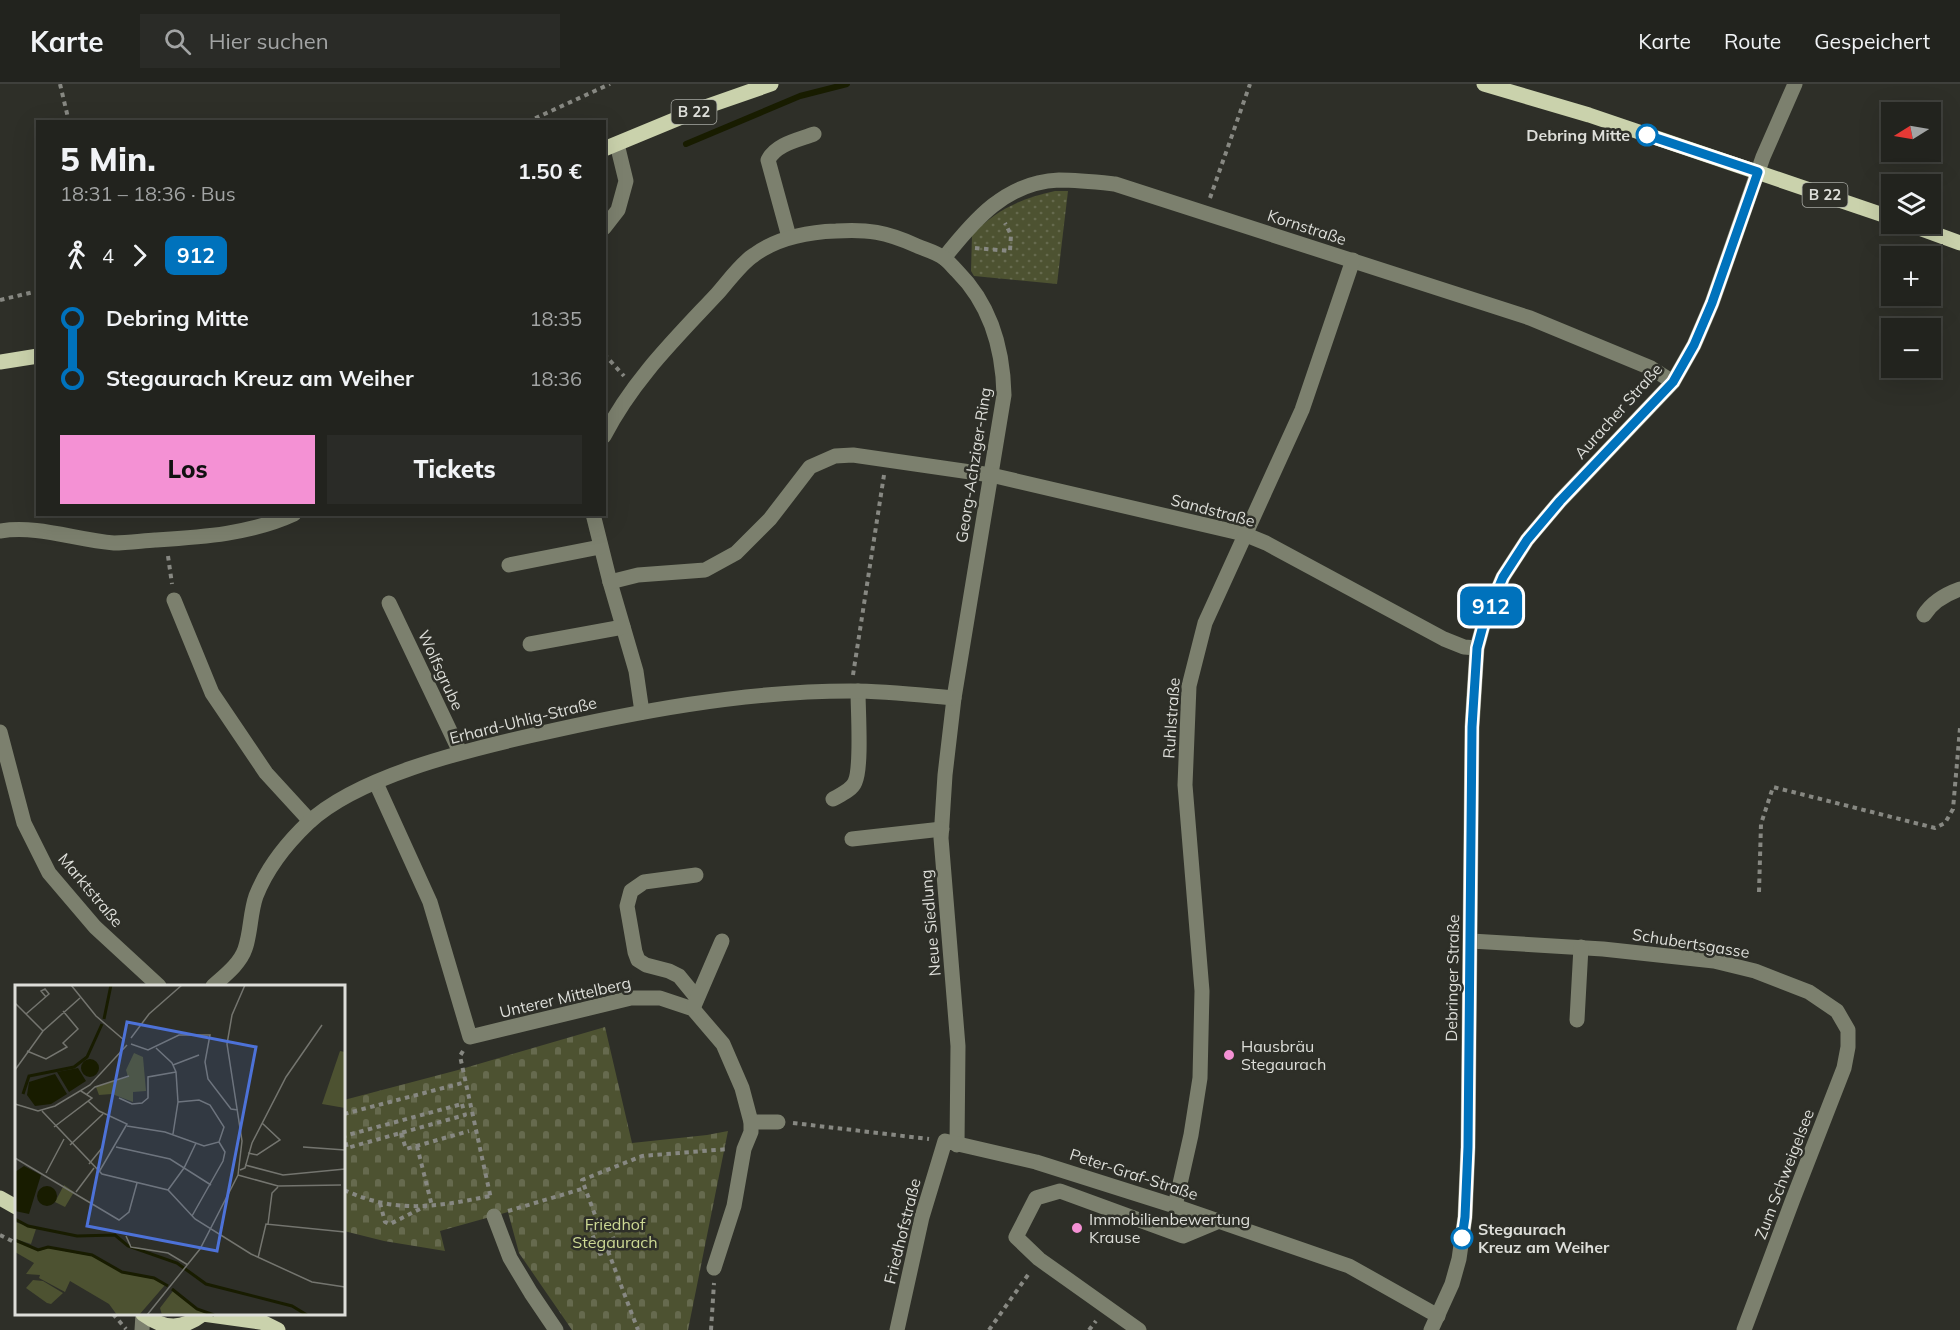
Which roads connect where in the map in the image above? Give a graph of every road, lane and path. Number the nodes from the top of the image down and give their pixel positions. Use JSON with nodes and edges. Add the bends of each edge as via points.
{"nodes":[{"id":1,"x":60,"y":84,"type":"edge"},
{"id":2,"x":610,"y":84,"type":"edge"},
{"id":3,"x":771,"y":84,"type":"edge"},
{"id":4,"x":1250,"y":84,"type":"edge"},
{"id":5,"x":1484,"y":84,"type":"edge"},
{"id":6,"x":1795,"y":84,"type":"edge"},
{"id":7,"x":69,"y":120,"type":"edge"},
{"id":8,"x":530,"y":120,"type":"edge"},
{"id":9,"x":814,"y":134,"type":"dead end"},
{"id":10,"x":611,"y":147,"type":"edge"},
{"id":11,"x":1758,"y":172,"type":"junction"},
{"id":12,"x":1204,"y":213,"type":"junction"},
{"id":13,"x":1881,"y":214,"type":"edge"},
{"id":14,"x":1005,"y":223,"type":"dead end"},
{"id":15,"x":606,"y":225,"type":"edge"},
{"id":16,"x":1935,"y":234,"type":"edge"},
{"id":17,"x":789,"y":237,"type":"junction"},
{"id":18,"x":958,"y":240,"type":"junction"},
{"id":19,"x":1960,"y":243,"type":"edge"},
{"id":20,"x":944,"y":258,"type":"junction"},
{"id":21,"x":1353,"y":260,"type":"junction"},
{"id":22,"x":36,"y":291,"type":"edge"},
{"id":23,"x":0,"y":300,"type":"edge"},
{"id":24,"x":36,"y":356,"type":"edge"},
{"id":25,"x":606,"y":356,"type":"edge"},
{"id":26,"x":0,"y":362,"type":"edge"},
{"id":27,"x":1673,"y":382,"type":"junction"},
{"id":28,"x":634,"y":386,"type":"junction"},
{"id":29,"x":606,"y":432,"type":"edge"},
{"id":30,"x":886,"y":461,"type":"junction"},
{"id":31,"x":991,"y":475,"type":"junction"},
{"id":32,"x":287,"y":516,"type":"edge"},
{"id":33,"x":592,"y":516,"type":"edge"},
{"id":34,"x":0,"y":531,"type":"edge"},
{"id":35,"x":1244,"y":534,"type":"junction"},
{"id":36,"x":165,"y":540,"type":"junction"},
{"id":37,"x":600,"y":547,"type":"junction"},
{"id":38,"x":509,"y":565,"type":"dead end"},
{"id":39,"x":610,"y":582,"type":"junction"},
{"id":40,"x":1960,"y":589,"type":"edge"},
{"id":41,"x":174,"y":600,"type":"joint"},
{"id":42,"x":389,"y":603,"type":"dead end"},
{"id":43,"x":1924,"y":615,"type":"dead end"},
{"id":44,"x":1484,"y":622,"type":"joint"},
{"id":45,"x":623,"y":627,"type":"junction"},
{"id":46,"x":530,"y":644,"type":"dead end"},
{"id":47,"x":1477,"y":648,"type":"junction"},
{"id":48,"x":855,"y":691,"type":"junction"},
{"id":49,"x":954,"y":698,"type":"junction"},
{"id":50,"x":642,"y":712,"type":"junction"},
{"id":51,"x":1960,"y":728,"type":"edge"},
{"id":52,"x":0,"y":732,"type":"edge"},
{"id":53,"x":460,"y":752,"type":"junction"},
{"id":54,"x":376,"y":783,"type":"junction"},
{"id":55,"x":832,"y":799,"type":"dead end"},
{"id":56,"x":310,"y":821,"type":"junction"},
{"id":57,"x":942,"y":829,"type":"junction"},
{"id":58,"x":852,"y":839,"type":"dead end"},
{"id":59,"x":696,"y":874,"type":"dead end"},
{"id":60,"x":1759,"y":892,"type":"dead end"},
{"id":61,"x":722,"y":941,"type":"dead end"},
{"id":62,"x":1471,"y":941,"type":"junction"},
{"id":63,"x":1581,"y":947,"type":"junction"},
{"id":64,"x":157,"y":985,"type":"edge"},
{"id":65,"x":215,"y":985,"type":"edge"},
{"id":66,"x":695,"y":1004,"type":"junction"},
{"id":67,"x":1577,"y":1020,"type":"dead end"},
{"id":68,"x":1848,"y":1030,"type":"joint"},
{"id":69,"x":470,"y":1037,"type":"junction"},
{"id":70,"x":466,"y":1082,"type":"junction"},
{"id":71,"x":345,"y":1114,"type":"edge"},
{"id":72,"x":751,"y":1122,"type":"junction"},
{"id":73,"x":778,"y":1122,"type":"joint"},
{"id":74,"x":469,"y":1131,"type":"dead end"},
{"id":75,"x":401,"y":1133,"type":"junction"},
{"id":76,"x":345,"y":1136,"type":"edge"},
{"id":77,"x":345,"y":1140,"type":"edge"},
{"id":78,"x":951,"y":1143,"type":"junction"},
{"id":79,"x":417,"y":1146,"type":"junction"},
{"id":80,"x":744,"y":1149,"type":"junction"},
{"id":81,"x":585,"y":1188,"type":"junction"},
{"id":82,"x":345,"y":1190,"type":"edge"},
{"id":83,"x":0,"y":1198,"type":"edge"},
{"id":84,"x":380,"y":1203,"type":"junction"},
{"id":85,"x":15,"y":1206,"type":"edge"},
{"id":86,"x":426,"y":1206,"type":"junction"},
{"id":87,"x":432,"y":1206,"type":"junction"},
{"id":88,"x":1175,"y":1206,"type":"junction"},
{"id":89,"x":494,"y":1216,"type":"joint"},
{"id":90,"x":1219,"y":1221,"type":"junction"},
{"id":91,"x":598,"y":1223,"type":"junction"},
{"id":92,"x":0,"y":1235,"type":"edge"},
{"id":93,"x":15,"y":1243,"type":"edge"},
{"id":94,"x":608,"y":1251,"type":"junction"},
{"id":95,"x":1039,"y":1259,"type":"junction"},
{"id":96,"x":714,"y":1268,"type":"joint"},
{"id":97,"x":114,"y":1315,"type":"edge"},
{"id":98,"x":143,"y":1315,"type":"edge"},
{"id":99,"x":144,"y":1315,"type":"edge"},
{"id":100,"x":201,"y":1315,"type":"edge"},
{"id":101,"x":216,"y":1315,"type":"edge"},
{"id":102,"x":254,"y":1318,"type":"edge"},
{"id":103,"x":1435,"y":1323,"type":"edge"},
{"id":104,"x":122,"y":1326,"type":"dead end"},
{"id":105,"x":166,"y":1328,"type":"edge"},
{"id":106,"x":142,"y":1330,"type":"edge"},
{"id":107,"x":278,"y":1330,"type":"edge"},
{"id":108,"x":556,"y":1330,"type":"edge"},
{"id":109,"x":638,"y":1330,"type":"edge"},
{"id":110,"x":711,"y":1330,"type":"edge"},
{"id":111,"x":897,"y":1330,"type":"edge"},
{"id":112,"x":988,"y":1330,"type":"edge"},
{"id":113,"x":1139,"y":1330,"type":"edge"},
{"id":114,"x":1744,"y":1330,"type":"edge"}],
"edges":[{"from":1,"to":7,"type":"path"},
{"from":2,"to":8,"type":"path"},
{"from":3,"to":10,"type":"main road","number":"B 22"},
{"from":4,"to":12,"type":"path"},
{"from":5,"to":11,"type":"main road","number":"B 22"},
{"from":6,"to":11,"type":"street","name":"Auracher Straße"},
{"from":9,"to":17,"type":"street","via":[[780,147],[768,160]]},
{"from":10,"to":15,"type":"street","via":[[626,181],[618,210]]},
{"from":11,"to":13,"type":"main road","number":"B 22"},
{"from":11,"to":27,"type":"street","name":"Auracher Straße","via":[[1712,303]]},
{"from":12,"to":18,"type":"street","name":"Kornstraße","via":[[1115,184],[1057,180],[1026,187],[999,201]]},
{"from":12,"to":21,"type":"street","name":"Kornstraße"},
{"from":14,"to":18,"type":"path","via":[[1011,235],[1010,251],[971,248]]},
{"from":16,"to":19,"type":"main road"},
{"from":17,"to":20,"type":"street","name":"Georg-Achziger-Ring","via":[[864,229],[899,238]]},
{"from":17,"to":28,"type":"street","name":"Georg-Achziger-Ring","via":[[754,255]]},
{"from":18,"to":20,"type":"street","name":"Kornstraße"},
{"from":20,"to":31,"type":"street","name":"Georg-Achziger-Ring","via":[[980,301],[1000,350],[1004,395]]},
{"from":21,"to":27,"type":"street","name":"Kornstraße","via":[[1530,318],[1651,368]]},
{"from":21,"to":35,"type":"street","name":"Ruhlstraße","via":[[1302,410]]},
{"from":22,"to":23,"type":"path"},
{"from":24,"to":26,"type":"main road"},
{"from":25,"to":28,"type":"path"},
{"from":27,"to":44,"type":"street","name":"Auracher Straße","via":[[1527,540],[1503,577]]},
{"from":28,"to":29,"type":"street","name":"Georg-Achziger-Ring"},
{"from":30,"to":31,"type":"street","name":"Sandstraße"},
{"from":30,"to":39,"type":"street","name":"Sandstraße","via":[[835,456],[810,467],[770,519],[736,553],[705,570],[638,575]]},
{"from":30,"to":48,"type":"path"},
{"from":31,"to":35,"type":"street","name":"Sandstraße"},
{"from":31,"to":49,"type":"street","name":"Georg-Achziger-Ring"},
{"from":32,"to":36,"type":"street","via":[[228,534]]},
{"from":33,"to":37,"type":"street"},
{"from":34,"to":36,"type":"street","via":[[43,531],[114,543]]},
{"from":35,"to":47,"type":"street","name":"Sandstraße","via":[[1444,639]]},
{"from":35,"to":88,"type":"street","name":"Ruhlstraße","via":[[1205,623],[1189,686],[1185,785],[1202,991],[1200,1078]]},
{"from":36,"to":41,"type":"path"},
{"from":37,"to":38,"type":"street"},
{"from":37,"to":39,"type":"street"},
{"from":39,"to":45,"type":"street"},
{"from":40,"to":43,"type":"street","via":[[1940,599]]},
{"from":41,"to":56,"type":"street","via":[[212,693],[266,773]]},
{"from":42,"to":53,"type":"street","name":"Wolfsgrube"},
{"from":44,"to":47,"type":"street","name":"Debringer Straße"},
{"from":45,"to":46,"type":"street"},
{"from":45,"to":50,"type":"street","via":[[636,671]]},
{"from":47,"to":62,"type":"street","name":"Debringer Straße","via":[[1472,727]]},
{"from":48,"to":49,"type":"street","name":"Erhard-Uhlig-Straße"},
{"from":48,"to":50,"type":"street","name":"Erhard-Uhlig-Straße","via":[[754,695]]},
{"from":48,"to":55,"type":"street","via":[[858,770],[855,784]]},
{"from":49,"to":57,"type":"street","name":"Neue Siedlung"},
{"from":50,"to":53,"type":"street","name":"Erhard-Uhlig-Straße"},
{"from":51,"to":60,"type":"path","via":[[1953,809],[1945,824],[1935,828],[1773,787],[1761,824]]},
{"from":52,"to":64,"type":"street","name":"Marktstraße","via":[[24,823],[49,873],[95,927]]},
{"from":53,"to":54,"type":"street","name":"Erhard-Uhlig-Straße"},
{"from":54,"to":56,"type":"street","name":"Erhard-Uhlig-Straße","via":[[337,801]]},
{"from":54,"to":69,"type":"street","via":[[430,902]]},
{"from":56,"to":65,"type":"street","name":"Erhard-Uhlig-Straße","via":[[268,869],[255,899],[245,951]]},
{"from":57,"to":58,"type":"street"},
{"from":57,"to":78,"type":"street","name":"Neue Siedlung","via":[[958,1046]]},
{"from":59,"to":66,"type":"street","via":[[644,882],[631,891],[627,906],[638,960],[679,976]]},
{"from":61,"to":66,"type":"street"},
{"from":62,"to":63,"type":"street","name":"Schubertsgasse"},
{"from":62,"to":103,"type":"street","name":"Debringer Straße","via":[[1465,1217],[1452,1284]]},
{"from":63,"to":67,"type":"street"},
{"from":63,"to":68,"type":"street","name":"Schubertsgasse","via":[[1714,961],[1755,971],[1809,992],[1837,1011]]},
{"from":66,"to":69,"type":"street","name":"Unterer Mittelberg","via":[[631,998]]},
{"from":66,"to":72,"type":"street","via":[[723,1044],[742,1088]]},
{"from":68,"to":114,"type":"street","name":"Zum Schweigelsee","via":[[1844,1068]]},
{"from":69,"to":70,"type":"path","via":[[460,1056]]},
{"from":70,"to":71,"type":"path"},
{"from":70,"to":87,"type":"path","via":[[490,1194]]},
{"from":72,"to":73,"type":"street"},
{"from":72,"to":80,"type":"street"},
{"from":73,"to":78,"type":"path"},
{"from":74,"to":79,"type":"path"},
{"from":75,"to":76,"type":"path","via":[[465,1115],[462,1104]]},
{"from":75,"to":77,"type":"path","via":[[347,1148]]},
{"from":75,"to":79,"type":"path","via":[[406,1149]]},
{"from":78,"to":88,"type":"street","name":"Peter-Graf-Straße","via":[[1036,1162]]},
{"from":78,"to":111,"type":"street","name":"Friedhofstraße","via":[[922,1217]]},
{"from":79,"to":87,"type":"path"},
{"from":80,"to":81,"type":"path","via":[[642,1156],[582,1180]]},
{"from":80,"to":96,"type":"street","via":[[734,1206]]},
{"from":81,"to":89,"type":"path"},
{"from":81,"to":91,"type":"path"},
{"from":82,"to":84,"type":"path"},
{"from":83,"to":85,"type":"main road"},
{"from":84,"to":86,"type":"path"},
{"from":84,"to":86,"type":"path","via":[[385,1222],[390,1224]]},
{"from":86,"to":87,"type":"path"},
{"from":88,"to":90,"type":"street","name":"Peter-Graf-Straße"},
{"from":89,"to":108,"type":"street","via":[[510,1258]]},
{"from":90,"to":95,"type":"street","via":[[1183,1236],[1060,1191],[1036,1198],[1016,1237]]},
{"from":90,"to":103,"type":"street","name":"Peter-Graf-Straße","via":[[1349,1266]]},
{"from":91,"to":94,"type":"path","via":[[606,1220],[617,1247]]},
{"from":91,"to":94,"type":"path","via":[[589,1226],[600,1254]]},
{"from":92,"to":93,"type":"path"},
{"from":94,"to":109,"type":"path"},
{"from":95,"to":112,"type":"path"},
{"from":95,"to":113,"type":"street"},
{"from":96,"to":110,"type":"path"},
{"from":97,"to":104,"type":"path"},
{"from":98,"to":106,"type":"street"},
{"from":99,"to":105,"type":"main road"},
{"from":100,"to":105,"type":"main road","via":[[187,1324]]},
{"from":101,"to":102,"type":"main road"},
{"from":102,"to":107,"type":"main road"}]}
